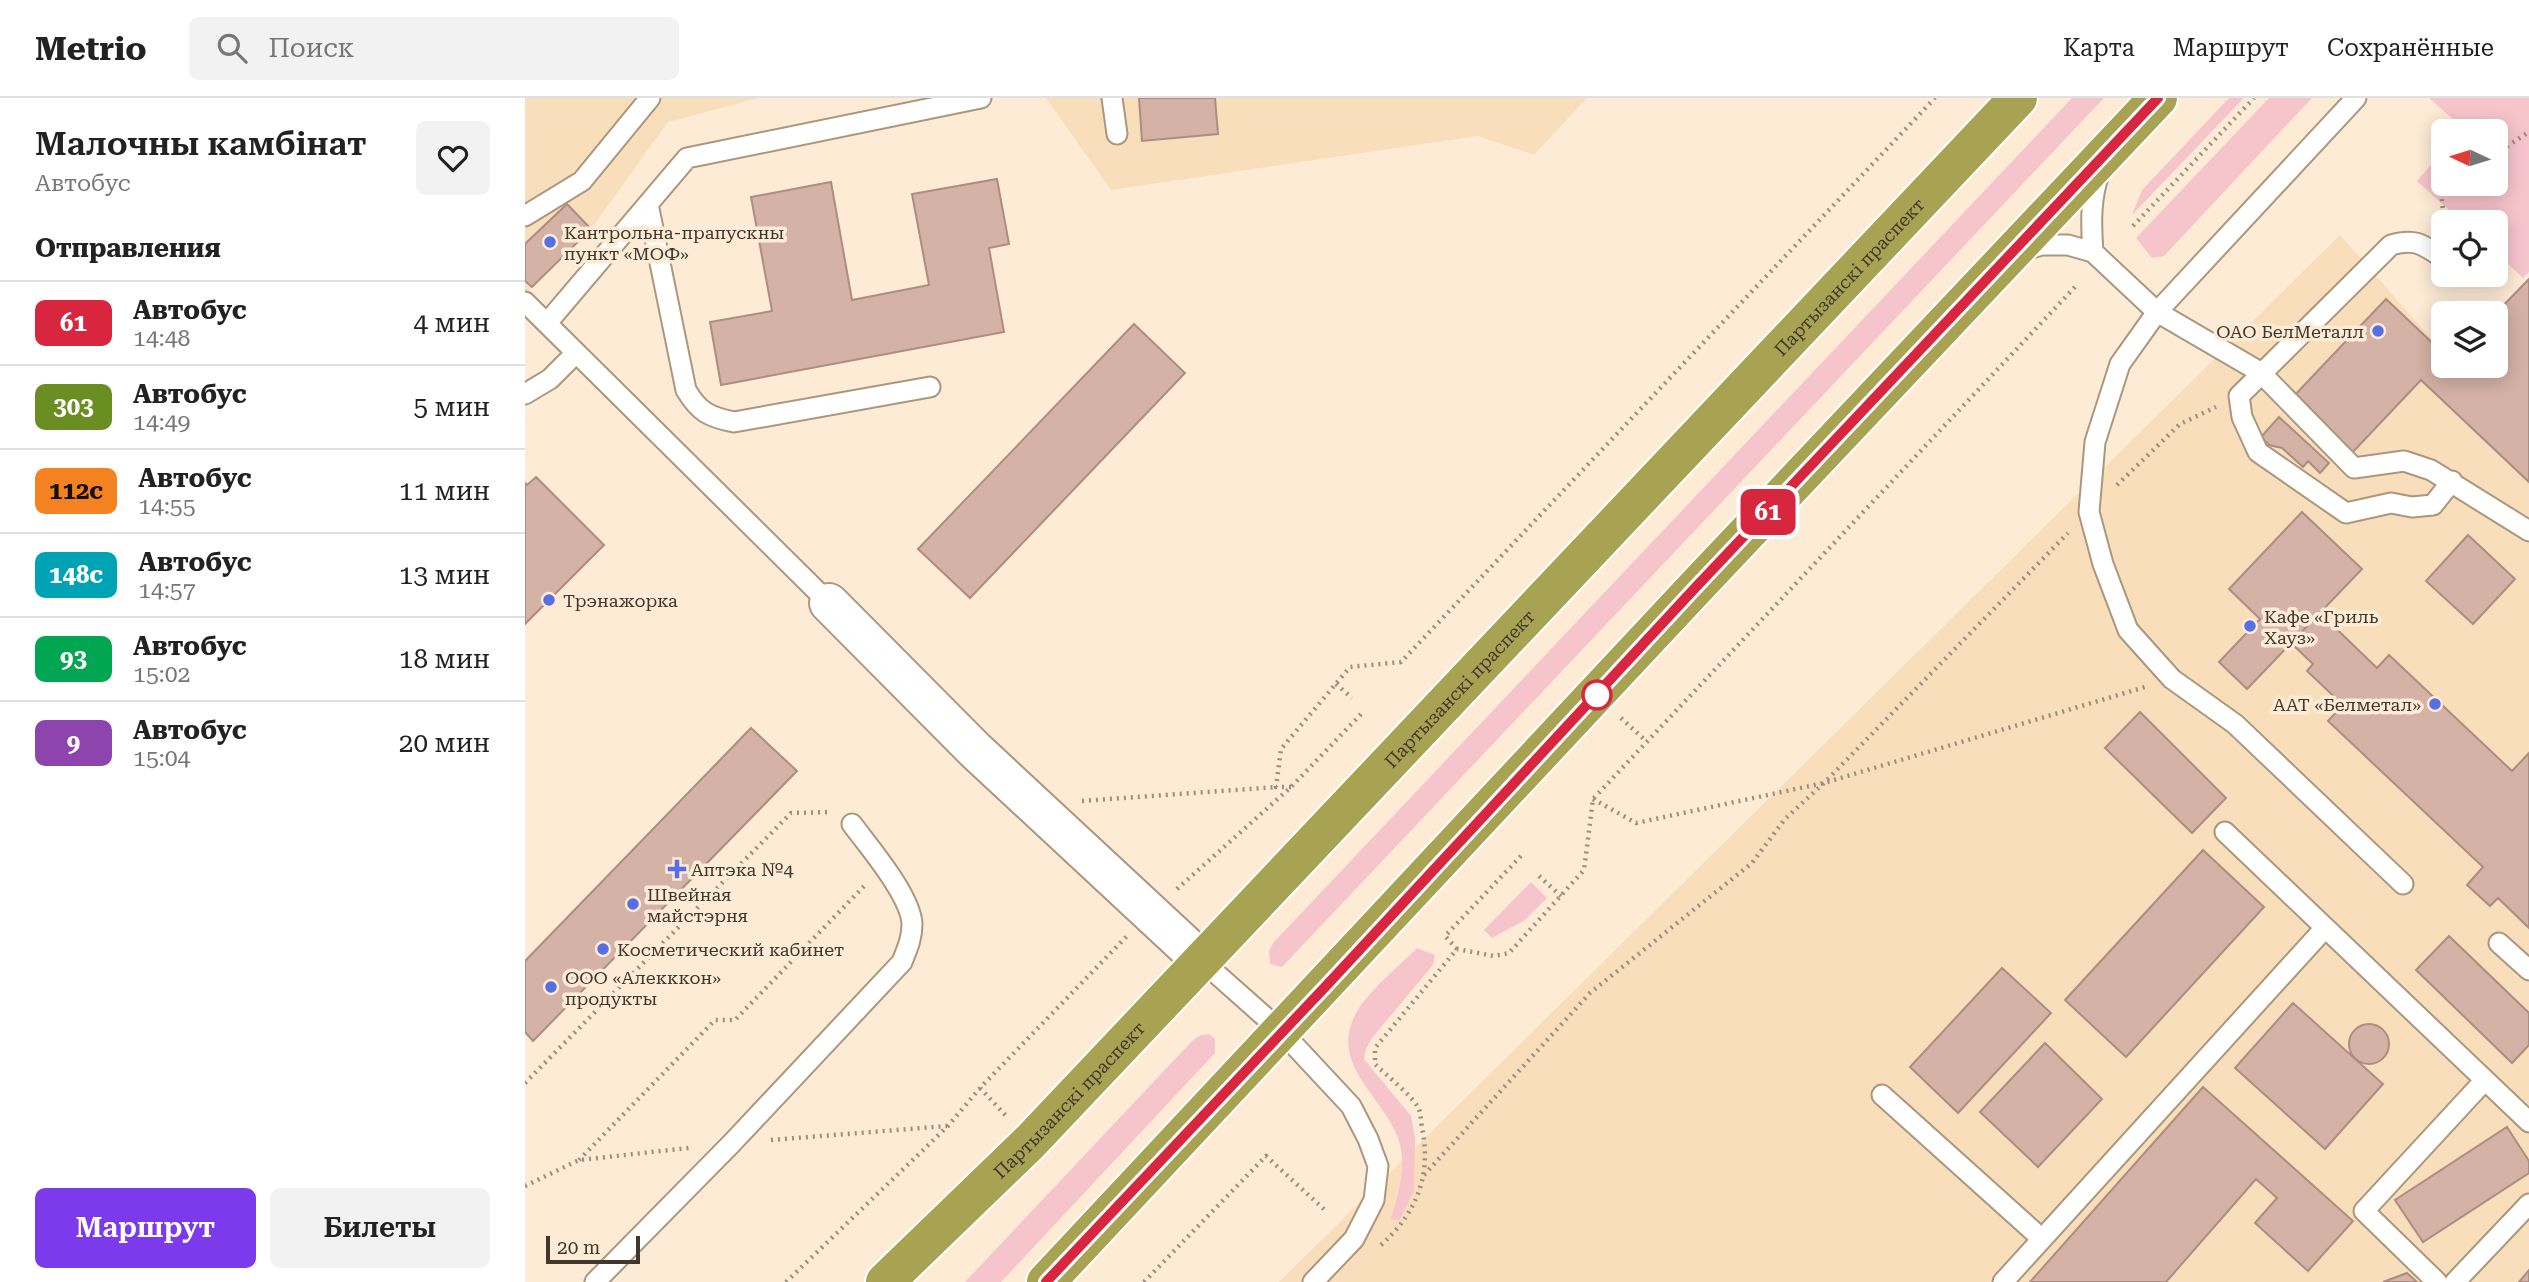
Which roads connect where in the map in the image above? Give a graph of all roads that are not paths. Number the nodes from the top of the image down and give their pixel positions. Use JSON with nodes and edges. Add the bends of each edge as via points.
{"nodes":[{"id":1,"x":650,"y":98,"type":"edge"},
{"id":2,"x":981,"y":98,"type":"edge"},
{"id":3,"x":1112,"y":98,"type":"edge"},
{"id":4,"x":2018,"y":98,"type":"edge"},
{"id":5,"x":2158,"y":98,"type":"edge"},
{"id":6,"x":2356,"y":98,"type":"edge"},
{"id":7,"x":1117,"y":134,"type":"dead end"},
{"id":8,"x":2109,"y":150,"type":"junction"},
{"id":9,"x":648,"y":204,"type":"junction"},
{"id":10,"x":525,"y":216,"type":"edge"},
{"id":11,"x":2431,"y":250,"type":"edge"},
{"id":12,"x":2093,"y":252,"type":"junction"},
{"id":13,"x":2012,"y":253,"type":"junction"},
{"id":14,"x":525,"y":302,"type":"edge"},
{"id":15,"x":2157,"y":312,"type":"junction"},
{"id":16,"x":547,"y":323,"type":"junction"},
{"id":17,"x":576,"y":353,"type":"junction"},
{"id":18,"x":2260,"y":373,"type":"junction"},
{"id":19,"x":930,"y":387,"type":"dead end"},
{"id":20,"x":525,"y":394,"type":"edge"},
{"id":21,"x":2452,"y":481,"type":"junction"},
{"id":22,"x":2529,"y":531,"type":"edge"},
{"id":23,"x":828,"y":603,"type":"joint"},
{"id":24,"x":852,"y":824,"type":"dead end"},
{"id":25,"x":2225,"y":832,"type":"dead end"},
{"id":26,"x":2403,"y":884,"type":"dead end"},
{"id":27,"x":2325,"y":928,"type":"junction"},
{"id":28,"x":2499,"y":943,"type":"dead end"},
{"id":29,"x":1202,"y":961,"type":"junction"},
{"id":30,"x":2529,"y":970,"type":"edge"},
{"id":31,"x":1282,"y":1032,"type":"junction"},
{"id":32,"x":2485,"y":1080,"type":"junction"},
{"id":33,"x":1882,"y":1095,"type":"dead end"},
{"id":34,"x":2529,"y":1122,"type":"edge"},
{"id":35,"x":2529,"y":1205,"type":"edge"},
{"id":36,"x":2042,"y":1239,"type":"junction"},
{"id":37,"x":891,"y":1278,"type":"edge"},
{"id":38,"x":595,"y":1282,"type":"edge"},
{"id":39,"x":1046,"y":1282,"type":"edge"},
{"id":40,"x":1313,"y":1282,"type":"edge"},
{"id":41,"x":2003,"y":1282,"type":"edge"},
{"id":42,"x":2437,"y":1282,"type":"edge"},
{"id":43,"x":2455,"y":1282,"type":"edge"}],
"edges":[{"from":1,"to":10,"type":"lane","via":[[582,181]]},
{"from":2,"to":9,"type":"lane","via":[[687,158]]},
{"from":3,"to":7,"type":"lane"},
{"from":4,"to":29,"type":"highway","name":"Партызанскі праспект"},
{"from":5,"to":8,"type":"highway"},
{"from":6,"to":15,"type":"lane"},
{"from":8,"to":12,"type":"lane","via":[[2093,192]]},
{"from":8,"to":13,"type":"highway"},
{"from":9,"to":16,"type":"lane"},
{"from":9,"to":19,"type":"lane","via":[[686,390],[695,405],[713,418],[734,422]]},
{"from":11,"to":18,"type":"lane","via":[[2410,240],[2391,245]]},
{"from":12,"to":13,"type":"lane","via":[[2068,245],[2042,245]]},
{"from":12,"to":15,"type":"lane"},
{"from":13,"to":31,"type":"highway"},
{"from":14,"to":16,"type":"lane"},
{"from":15,"to":18,"type":"lane"},
{"from":15,"to":26,"type":"lane","via":[[2120,364],[2095,442],[2089,512],[2128,630],[2172,679],[2235,724]]},
{"from":16,"to":17,"type":"lane"},
{"from":17,"to":20,"type":"lane"},
{"from":17,"to":23,"type":"lane"},
{"from":18,"to":21,"type":"lane","via":[[2354,468],[2404,461]]},
{"from":18,"to":21,"type":"lane","via":[[2239,396],[2242,417],[2258,452],[2346,513],[2391,503],[2433,505]]},
{"from":21,"to":22,"type":"lane"},
{"from":23,"to":29,"type":"street","via":[[975,750]]},
{"from":24,"to":38,"type":"lane","via":[[907,905],[912,922],[902,962]]},
{"from":25,"to":27,"type":"lane"},
{"from":27,"to":32,"type":"lane"},
{"from":27,"to":36,"type":"lane"},
{"from":28,"to":30,"type":"lane"},
{"from":29,"to":31,"type":"lane"},
{"from":29,"to":37,"type":"highway","name":"Партызанскі праспект","via":[[1030,1142]]},
{"from":31,"to":39,"type":"highway"},
{"from":31,"to":40,"type":"lane","via":[[1351,1106],[1378,1166],[1374,1200],[1354,1238]]},
{"from":32,"to":34,"type":"lane"},
{"from":32,"to":42,"type":"lane","via":[[2364,1211]]},
{"from":33,"to":36,"type":"lane"},
{"from":35,"to":43,"type":"lane"},
{"from":36,"to":41,"type":"lane"}]}
